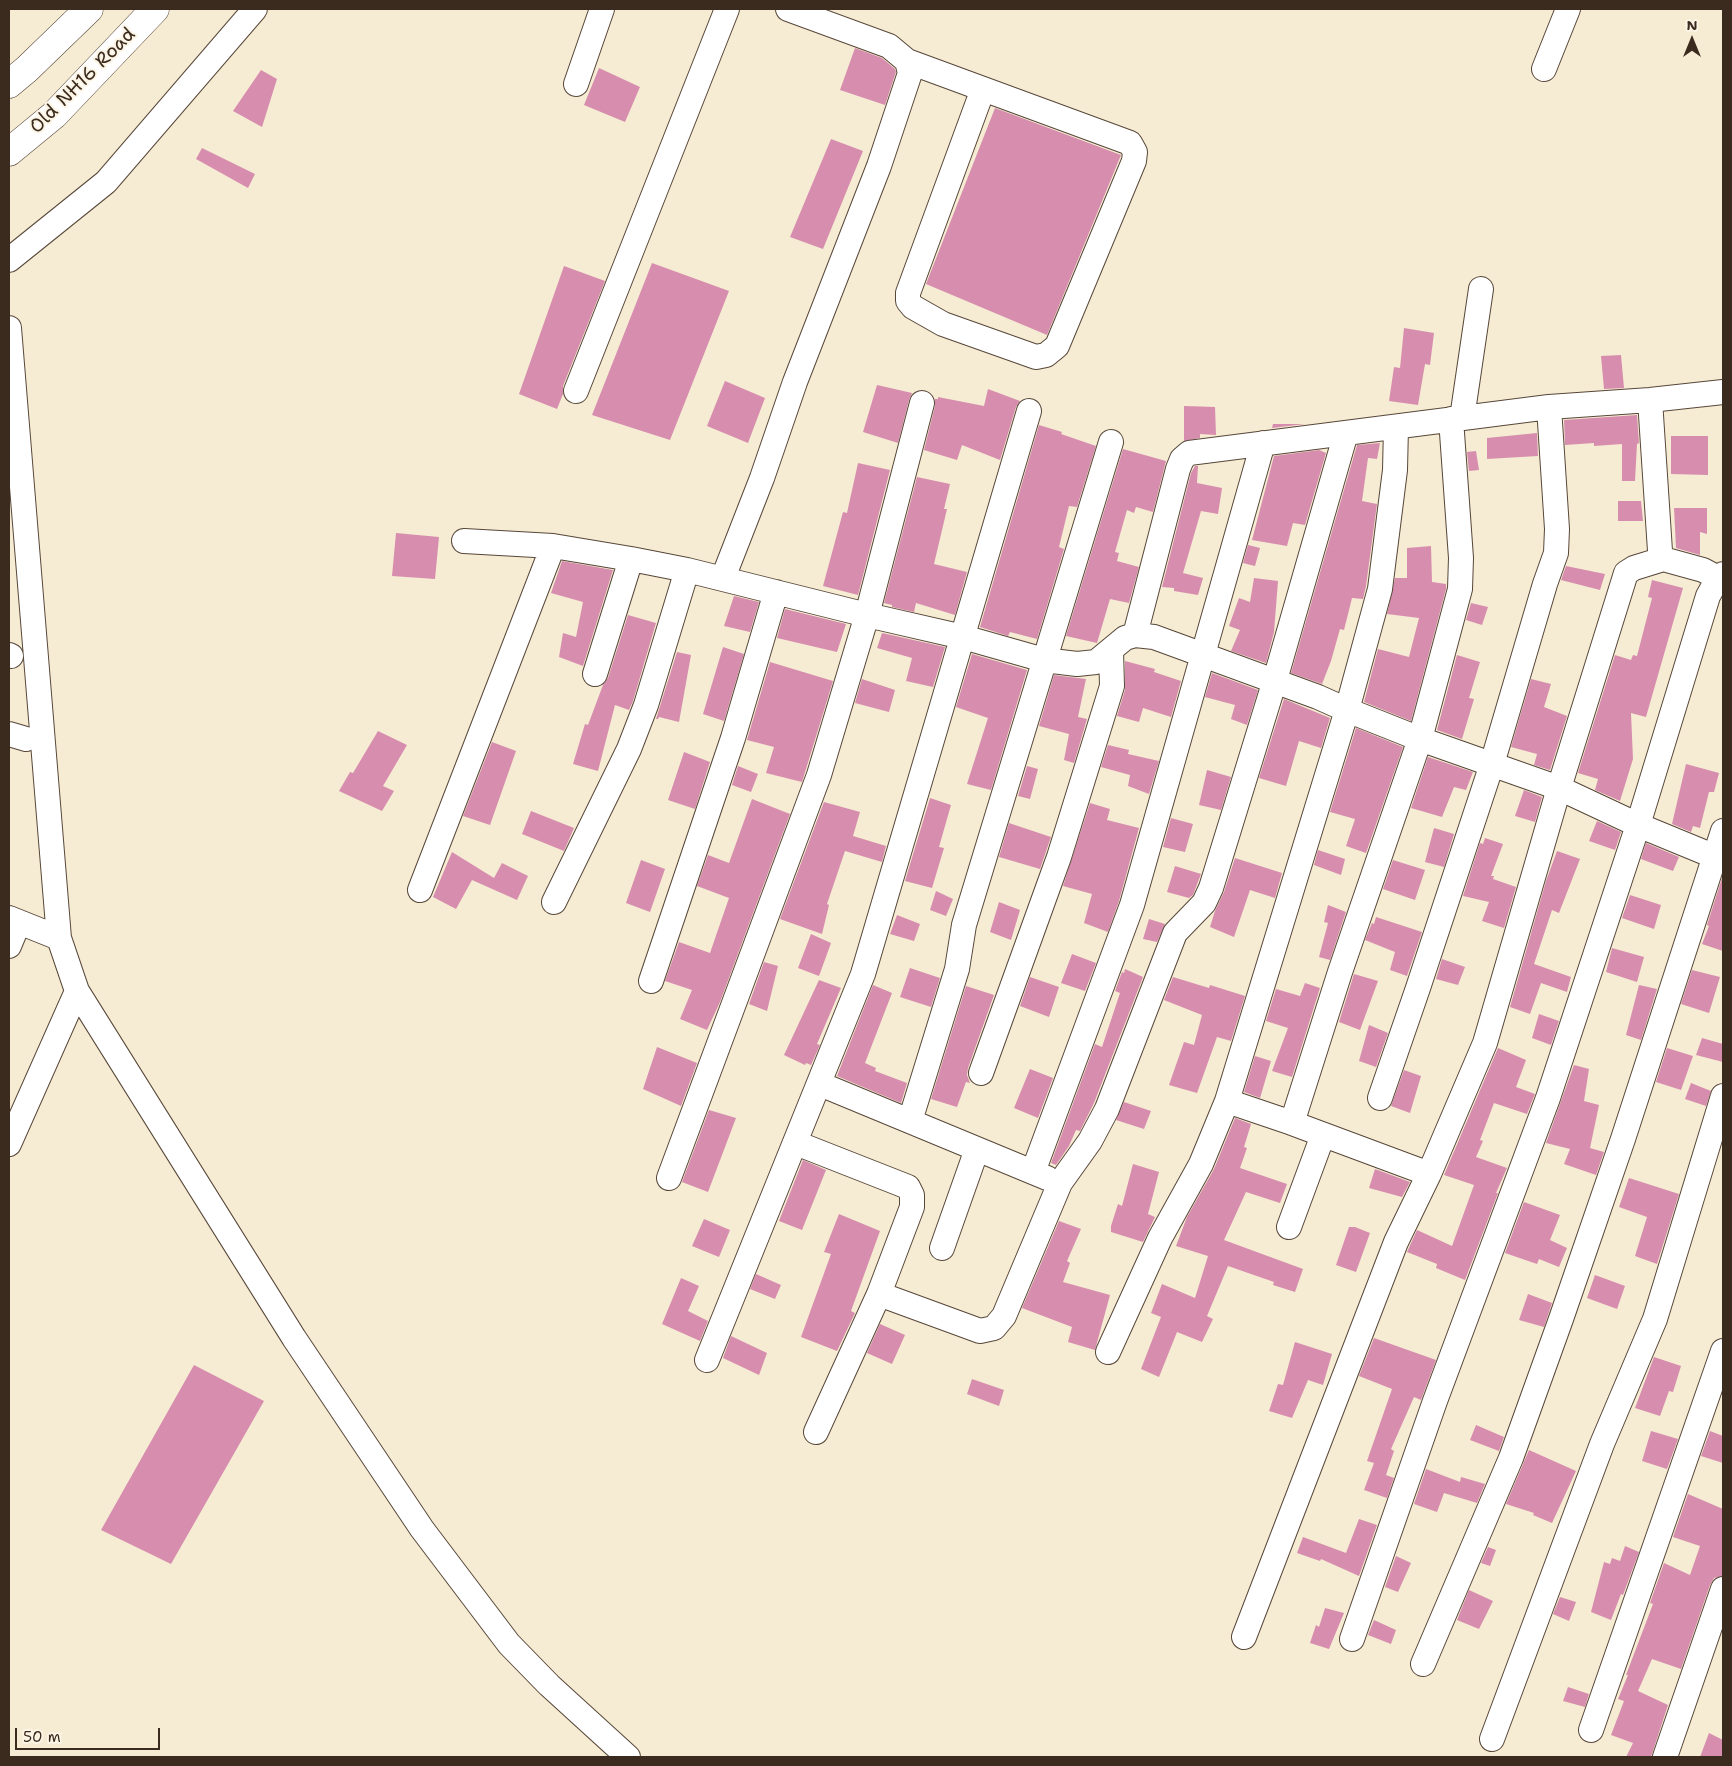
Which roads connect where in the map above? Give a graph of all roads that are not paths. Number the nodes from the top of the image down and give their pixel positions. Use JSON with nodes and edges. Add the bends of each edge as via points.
{"nodes":[{"id":1,"x":89,"y":9,"type":"edge"},
{"id":2,"x":155,"y":9,"type":"edge"},
{"id":3,"x":255,"y":9,"type":"edge"},
{"id":4,"x":602,"y":9,"type":"edge"},
{"id":5,"x":728,"y":9,"type":"edge"},
{"id":6,"x":788,"y":9,"type":"edge"},
{"id":7,"x":1568,"y":9,"type":"edge"},
{"id":8,"x":907,"y":61,"type":"junction"},
{"id":9,"x":1544,"y":69,"type":"dead end"},
{"id":10,"x":9,"y":84,"type":"edge"},
{"id":11,"x":576,"y":84,"type":"dead end"},
{"id":12,"x":983,"y":89,"type":"junction"},
{"id":13,"x":9,"y":152,"type":"edge"},
{"id":14,"x":9,"y":260,"type":"edge"},
{"id":15,"x":1481,"y":289,"type":"dead end"},
{"id":16,"x":9,"y":328,"type":"edge"},
{"id":17,"x":576,"y":392,"type":"dead end"},
{"id":18,"x":1723,"y":392,"type":"edge"},
{"id":19,"x":1650,"y":400,"type":"junction"},
{"id":20,"x":922,"y":403,"type":"dead end"},
{"id":21,"x":1549,"y":407,"type":"junction"},
{"id":22,"x":1029,"y":411,"type":"dead end"},
{"id":23,"x":1456,"y":419,"type":"junction"},
{"id":24,"x":1396,"y":427,"type":"junction"},
{"id":25,"x":1346,"y":433,"type":"junction"},
{"id":26,"x":1111,"y":442,"type":"dead end"},
{"id":27,"x":1263,"y":443,"type":"junction"},
{"id":28,"x":464,"y":541,"type":"dead end"},
{"id":29,"x":553,"y":546,"type":"junction"},
{"id":30,"x":632,"y":558,"type":"junction"},
{"id":31,"x":1663,"y":558,"type":"junction"},
{"id":32,"x":687,"y":570,"type":"junction"},
{"id":33,"x":1721,"y":576,"type":"edge"},
{"id":34,"x":723,"y":578,"type":"junction"},
{"id":35,"x":776,"y":592,"type":"junction"},
{"id":36,"x":867,"y":616,"type":"junction"},
{"id":37,"x":1135,"y":635,"type":"junction"},
{"id":38,"x":963,"y":637,"type":"junction"},
{"id":39,"x":1111,"y":650,"type":"junction"},
{"id":40,"x":1203,"y":655,"type":"junction"},
{"id":41,"x":1044,"y":660,"type":"junction"},
{"id":42,"x":595,"y":674,"type":"dead end"},
{"id":43,"x":1275,"y":680,"type":"junction"},
{"id":44,"x":1347,"y":710,"type":"junction"},
{"id":45,"x":1420,"y":739,"type":"junction"},
{"id":46,"x":1492,"y":764,"type":"junction"},
{"id":47,"x":1559,"y":788,"type":"junction"},
{"id":48,"x":1638,"y":825,"type":"junction"},
{"id":49,"x":1723,"y":831,"type":"edge"},
{"id":50,"x":1719,"y":859,"type":"edge"},
{"id":51,"x":420,"y":890,"type":"dead end"},
{"id":52,"x":554,"y":902,"type":"dead end"},
{"id":53,"x":14,"y":920,"type":"edge"},
{"id":54,"x":59,"y":938,"type":"junction"},
{"id":55,"x":9,"y":946,"type":"edge"},
{"id":56,"x":651,"y":981,"type":"dead end"},
{"id":57,"x":77,"y":991,"type":"junction"},
{"id":58,"x":981,"y":1073,"type":"dead end"},
{"id":59,"x":820,"y":1084,"type":"junction"},
{"id":60,"x":1723,"y":1096,"type":"edge"},
{"id":61,"x":1380,"y":1098,"type":"dead end"},
{"id":62,"x":1227,"y":1101,"type":"junction"},
{"id":63,"x":910,"y":1121,"type":"junction"},
{"id":64,"x":1292,"y":1123,"type":"junction"},
{"id":65,"x":1324,"y":1135,"type":"junction"},
{"id":66,"x":796,"y":1143,"type":"junction"},
{"id":67,"x":9,"y":1144,"type":"edge"},
{"id":68,"x":976,"y":1149,"type":"junction"},
{"id":69,"x":1033,"y":1172,"type":"junction"},
{"id":70,"x":1429,"y":1174,"type":"junction"},
{"id":71,"x":669,"y":1178,"type":"dead end"},
{"id":72,"x":1060,"y":1183,"type":"junction"},
{"id":73,"x":1289,"y":1227,"type":"dead end"},
{"id":74,"x":942,"y":1248,"type":"dead end"},
{"id":75,"x":879,"y":1294,"type":"junction"},
{"id":76,"x":1723,"y":1351,"type":"edge"},
{"id":77,"x":1108,"y":1352,"type":"dead end"},
{"id":78,"x":707,"y":1360,"type":"dead end"},
{"id":79,"x":1720,"y":1375,"type":"edge"},
{"id":80,"x":816,"y":1432,"type":"dead end"},
{"id":81,"x":1723,"y":1589,"type":"edge"},
{"id":82,"x":1244,"y":1636,"type":"dead end"},
{"id":83,"x":1352,"y":1639,"type":"dead end"},
{"id":84,"x":1423,"y":1664,"type":"dead end"},
{"id":85,"x":1591,"y":1730,"type":"dead end"},
{"id":86,"x":1492,"y":1739,"type":"dead end"},
{"id":87,"x":628,"y":1757,"type":"edge"},
{"id":88,"x":1664,"y":1757,"type":"edge"}],
"edges":[{"from":1,"to":10,"type":"main road"},
{"from":2,"to":13,"type":"main road","name":"Old NH16 Road","via":[[54,115]]},
{"from":3,"to":14,"type":"street","via":[[106,182]]},
{"from":4,"to":11,"type":"street"},
{"from":5,"to":17,"type":"street"},
{"from":6,"to":8,"type":"street","via":[[889,46]]},
{"from":7,"to":9,"type":"street"},
{"from":8,"to":12,"type":"street"},
{"from":8,"to":34,"type":"street","via":[[910,73],[879,166]]},
{"from":12,"to":12,"type":"street","via":[[908,293],[908,301],[943,324],[1036,357],[1046,355],[1057,346],[1135,152],[1130,143]]},
{"from":15,"to":23,"type":"street"},
{"from":16,"to":54,"type":"street"},
{"from":18,"to":19,"type":"street"},
{"from":19,"to":21,"type":"street"},
{"from":19,"to":31,"type":"street"},
{"from":20,"to":36,"type":"street"},
{"from":21,"to":23,"type":"street"},
{"from":21,"to":46,"type":"street","via":[[1556,553]]},
{"from":22,"to":38,"type":"street"},
{"from":23,"to":24,"type":"street"},
{"from":23,"to":45,"type":"street","via":[[1460,589]]},
{"from":24,"to":25,"type":"street"},
{"from":24,"to":44,"type":"street","via":[[1395,470],[1380,589]]},
{"from":25,"to":27,"type":"street"},
{"from":25,"to":43,"type":"street"},
{"from":26,"to":41,"type":"street"},
{"from":27,"to":37,"type":"street","via":[[1189,453],[1182,459]]},
{"from":27,"to":40,"type":"street"},
{"from":28,"to":29,"type":"street"},
{"from":29,"to":30,"type":"street"},
{"from":29,"to":51,"type":"street"},
{"from":30,"to":32,"type":"street"},
{"from":30,"to":42,"type":"street"},
{"from":31,"to":33,"type":"street"},
{"from":31,"to":47,"type":"street","via":[[1626,573]]},
{"from":32,"to":34,"type":"street"},
{"from":32,"to":52,"type":"street","via":[[643,714],[629,749]]},
{"from":33,"to":48,"type":"street","via":[[1708,596]]},
{"from":34,"to":35,"type":"street"},
{"from":35,"to":36,"type":"street"},
{"from":35,"to":56,"type":"street","via":[[733,738]]},
{"from":36,"to":38,"type":"street"},
{"from":36,"to":71,"type":"street","via":[[819,775]]},
{"from":37,"to":39,"type":"street","via":[[1125,638]]},
{"from":37,"to":40,"type":"street","via":[[1154,637]]},
{"from":38,"to":41,"type":"street"},
{"from":38,"to":59,"type":"street","via":[[863,974]]},
{"from":39,"to":41,"type":"street","via":[[1096,662],[1077,664]]},
{"from":39,"to":58,"type":"street","via":[[1112,686],[1086,772],[1059,858]]},
{"from":40,"to":43,"type":"street"},
{"from":40,"to":69,"type":"street","via":[[1132,905]]},
{"from":41,"to":63,"type":"street","via":[[964,925],[957,969]]},
{"from":43,"to":44,"type":"street"},
{"from":43,"to":72,"type":"street","via":[[1211,888],[1204,903],[1175,933],[1107,1110]]},
{"from":44,"to":45,"type":"street"},
{"from":44,"to":62,"type":"street"},
{"from":45,"to":46,"type":"street"},
{"from":45,"to":64,"type":"street"},
{"from":46,"to":47,"type":"street"},
{"from":46,"to":61,"type":"street"},
{"from":47,"to":48,"type":"street"},
{"from":47,"to":70,"type":"street","via":[[1485,1043]]},
{"from":48,"to":50,"type":"street"},
{"from":48,"to":83,"type":"street","via":[[1548,1098],[1435,1401]]},
{"from":49,"to":50,"type":"street"},
{"from":50,"to":84,"type":"street","via":[[1511,1458]]},
{"from":53,"to":54,"type":"street"},
{"from":53,"to":55,"type":"street"},
{"from":54,"to":57,"type":"street"},
{"from":57,"to":67,"type":"street"},
{"from":57,"to":87,"type":"street","via":[[294,1338],[422,1529],[509,1644]]},
{"from":59,"to":63,"type":"street"},
{"from":59,"to":66,"type":"street"},
{"from":60,"to":86,"type":"street","via":[[1655,1319],[1602,1444]]},
{"from":62,"to":64,"type":"street"},
{"from":62,"to":77,"type":"street","via":[[1201,1164],[1160,1238]]},
{"from":63,"to":68,"type":"street"},
{"from":64,"to":65,"type":"street"},
{"from":65,"to":70,"type":"street"},
{"from":65,"to":73,"type":"street"},
{"from":66,"to":75,"type":"street","via":[[908,1187],[912,1207]]},
{"from":66,"to":78,"type":"street"},
{"from":68,"to":69,"type":"street"},
{"from":68,"to":74,"type":"street"},
{"from":69,"to":72,"type":"street"},
{"from":70,"to":82,"type":"street","via":[[1396,1242]]},
{"from":72,"to":75,"type":"street","via":[[1004,1316],[994,1328],[980,1331]]},
{"from":75,"to":80,"type":"street"},
{"from":76,"to":79,"type":"street"},
{"from":79,"to":85,"type":"street"},
{"from":81,"to":88,"type":"street"}]}
